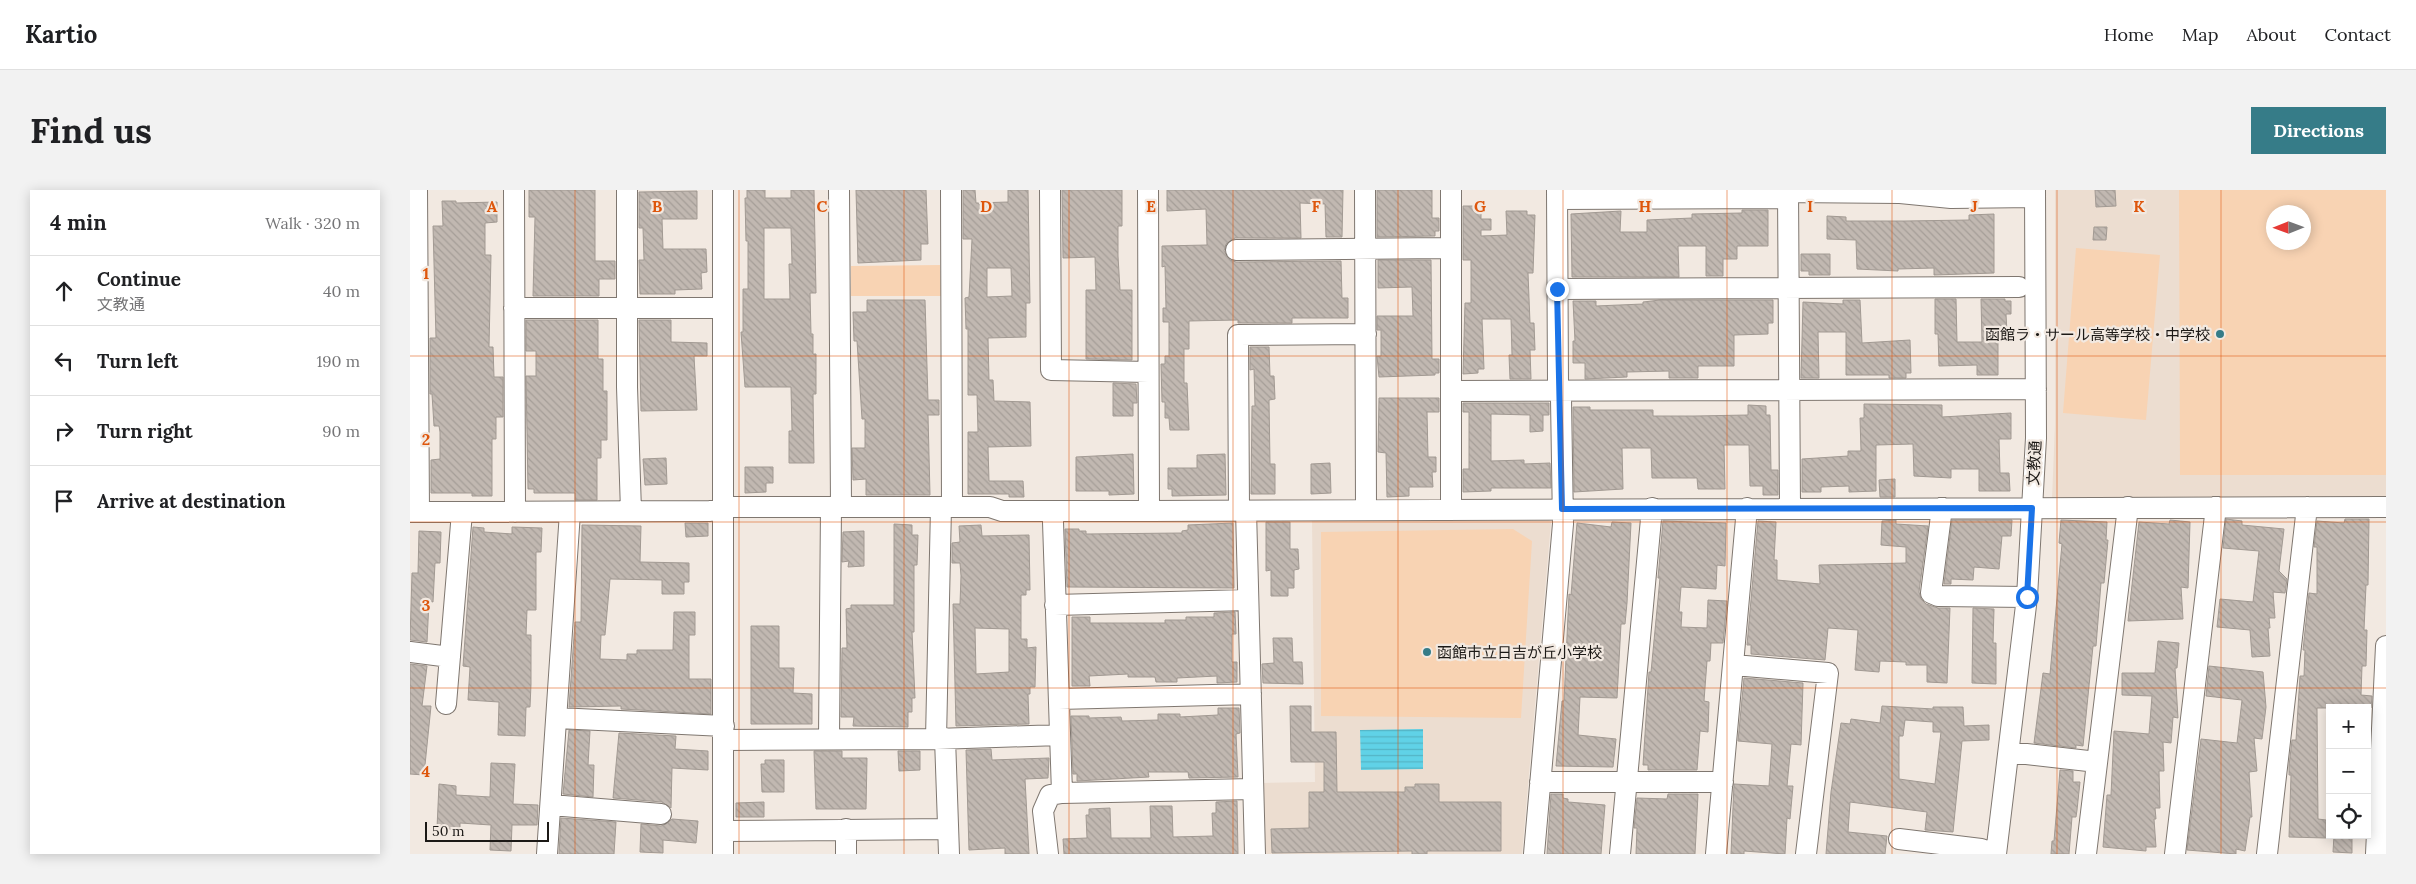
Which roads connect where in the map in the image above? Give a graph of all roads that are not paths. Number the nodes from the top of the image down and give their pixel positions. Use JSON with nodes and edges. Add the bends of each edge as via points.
{"nodes":[{"id":1,"x":418,"y":190,"type":"edge"},
{"id":2,"x":514,"y":190,"type":"edge"},
{"id":3,"x":627,"y":190,"type":"edge"},
{"id":4,"x":723,"y":190,"type":"edge"},
{"id":5,"x":839,"y":190,"type":"edge"},
{"id":6,"x":950,"y":190,"type":"edge"},
{"id":7,"x":1050,"y":190,"type":"edge"},
{"id":8,"x":1148,"y":190,"type":"edge"},
{"id":9,"x":1365,"y":190,"type":"edge"},
{"id":10,"x":1451,"y":190,"type":"edge"},
{"id":11,"x":2035,"y":193,"type":"edge"},
{"id":12,"x":1789,"y":194,"type":"edge"},
{"id":13,"x":1557,"y":195,"type":"edge"},
{"id":14,"x":1365,"y":249,"type":"junction"},
{"id":15,"x":1236,"y":250,"type":"dead end"},
{"id":16,"x":1451,"y":250,"type":"junction"},
{"id":17,"x":2019,"y":287,"type":"dead end"},
{"id":18,"x":1789,"y":288,"type":"junction"},
{"id":19,"x":1557,"y":289,"type":"junction"},
{"id":20,"x":514,"y":308,"type":"junction"},
{"id":21,"x":626,"y":308,"type":"junction"},
{"id":22,"x":723,"y":308,"type":"junction"},
{"id":23,"x":1366,"y":334,"type":"junction"},
{"id":24,"x":1148,"y":372,"type":"junction"},
{"id":25,"x":2036,"y":389,"type":"junction"},
{"id":26,"x":1789,"y":390,"type":"junction"},
{"id":27,"x":1451,"y":391,"type":"junction"},
{"id":28,"x":1560,"y":391,"type":"junction"},
{"id":29,"x":2216,"y":506,"type":"junction"},
{"id":30,"x":836,"y":507,"type":"junction"},
{"id":31,"x":946,"y":507,"type":"junction"},
{"id":32,"x":2128,"y":507,"type":"junction"},
{"id":33,"x":2307,"y":507,"type":"junction"},
{"id":34,"x":2386,"y":507,"type":"edge"},
{"id":35,"x":1652,"y":508,"type":"junction"},
{"id":36,"x":1747,"y":508,"type":"junction"},
{"id":37,"x":1790,"y":508,"type":"junction"},
{"id":38,"x":1942,"y":508,"type":"junction"},
{"id":39,"x":2032,"y":508,"type":"junction"},
{"id":40,"x":722,"y":509,"type":"junction"},
{"id":41,"x":1451,"y":509,"type":"junction"},
{"id":42,"x":1562,"y":509,"type":"junction"},
{"id":43,"x":1243,"y":510,"type":"junction"},
{"id":44,"x":1366,"y":510,"type":"junction"},
{"id":45,"x":631,"y":511,"type":"junction"},
{"id":46,"x":1054,"y":511,"type":"junction"},
{"id":47,"x":1149,"y":511,"type":"junction"},
{"id":48,"x":415,"y":512,"type":"edge"},
{"id":49,"x":462,"y":512,"type":"junction"},
{"id":50,"x":515,"y":512,"type":"junction"},
{"id":51,"x":570,"y":512,"type":"junction"},
{"id":52,"x":2027,"y":597,"type":"junction"},
{"id":53,"x":1248,"y":600,"type":"junction"},
{"id":54,"x":1055,"y":605,"type":"junction"},
{"id":55,"x":2386,"y":646,"type":"edge"},
{"id":56,"x":410,"y":652,"type":"edge"},
{"id":57,"x":450,"y":657,"type":"junction"},
{"id":58,"x":1734,"y":665,"type":"junction"},
{"id":59,"x":1251,"y":694,"type":"junction"},
{"id":60,"x":1059,"y":699,"type":"junction"},
{"id":61,"x":446,"y":704,"type":"dead end"},
{"id":62,"x":557,"y":718,"type":"junction"},
{"id":63,"x":724,"y":733,"type":"junction"},
{"id":64,"x":1060,"y":735,"type":"junction"},
{"id":65,"x":941,"y":738,"type":"junction"},
{"id":66,"x":829,"y":739,"type":"junction"},
{"id":67,"x":2009,"y":752,"type":"junction"},
{"id":68,"x":2097,"y":762,"type":"junction"},
{"id":69,"x":1540,"y":782,"type":"junction"},
{"id":70,"x":1626,"y":782,"type":"junction"},
{"id":71,"x":1723,"y":782,"type":"junction"},
{"id":72,"x":1253,"y":789,"type":"junction"},
{"id":73,"x":1062,"y":793,"type":"junction"},
{"id":74,"x":551,"y":805,"type":"junction"},
{"id":75,"x":661,"y":814,"type":"dead end"},
{"id":76,"x":948,"y":829,"type":"junction"},
{"id":77,"x":846,"y":830,"type":"junction"},
{"id":78,"x":723,"y":831,"type":"junction"},
{"id":79,"x":1899,"y":839,"type":"dead end"},
{"id":80,"x":547,"y":854,"type":"edge"},
{"id":81,"x":723,"y":854,"type":"edge"},
{"id":82,"x":846,"y":854,"type":"edge"},
{"id":83,"x":949,"y":854,"type":"edge"},
{"id":84,"x":1048,"y":854,"type":"edge"},
{"id":85,"x":1255,"y":854,"type":"edge"},
{"id":86,"x":1534,"y":854,"type":"edge"},
{"id":87,"x":1620,"y":854,"type":"edge"},
{"id":88,"x":1716,"y":854,"type":"edge"},
{"id":89,"x":1806,"y":854,"type":"edge"},
{"id":90,"x":1996,"y":854,"type":"edge"},
{"id":91,"x":2086,"y":854,"type":"edge"},
{"id":92,"x":2175,"y":854,"type":"edge"},
{"id":93,"x":2266,"y":854,"type":"edge"},
{"id":94,"x":2376,"y":854,"type":"edge"}],
"edges":[{"from":1,"to":48,"type":"street"},
{"from":2,"to":20,"type":"street"},
{"from":3,"to":21,"type":"street"},
{"from":4,"to":22,"type":"street"},
{"from":5,"to":30,"type":"street"},
{"from":6,"to":31,"type":"street"},
{"from":7,"to":24,"type":"street","via":[[1051,370]]},
{"from":8,"to":24,"type":"street"},
{"from":9,"to":14,"type":"street"},
{"from":10,"to":16,"type":"street"},
{"from":11,"to":12,"type":"street","via":[[1951,198],[1900,193]]},
{"from":11,"to":25,"type":"street","name":"文教通"},
{"from":12,"to":13,"type":"street"},
{"from":12,"to":18,"type":"street"},
{"from":13,"to":19,"type":"street"},
{"from":14,"to":15,"type":"street"},
{"from":14,"to":16,"type":"street"},
{"from":14,"to":23,"type":"street"},
{"from":16,"to":27,"type":"street"},
{"from":17,"to":18,"type":"street"},
{"from":18,"to":19,"type":"street"},
{"from":18,"to":26,"type":"street"},
{"from":19,"to":28,"type":"street"},
{"from":20,"to":21,"type":"street"},
{"from":20,"to":50,"type":"street"},
{"from":21,"to":22,"type":"street"},
{"from":21,"to":45,"type":"street"},
{"from":22,"to":40,"type":"street"},
{"from":23,"to":43,"type":"street","via":[[1238,335]]},
{"from":23,"to":44,"type":"street"},
{"from":24,"to":47,"type":"street"},
{"from":25,"to":26,"type":"street"},
{"from":25,"to":39,"type":"street","name":"文教通"},
{"from":26,"to":28,"type":"street"},
{"from":26,"to":37,"type":"street"},
{"from":27,"to":28,"type":"street"},
{"from":27,"to":41,"type":"street"},
{"from":28,"to":42,"type":"street"},
{"from":29,"to":32,"type":"street"},
{"from":29,"to":33,"type":"street"},
{"from":29,"to":92,"type":"street"},
{"from":30,"to":31,"type":"street"},
{"from":30,"to":40,"type":"street"},
{"from":30,"to":66,"type":"street"},
{"from":31,"to":46,"type":"street"},
{"from":31,"to":65,"type":"street"},
{"from":32,"to":39,"type":"street"},
{"from":32,"to":68,"type":"street"},
{"from":33,"to":34,"type":"street"},
{"from":33,"to":93,"type":"street"},
{"from":35,"to":36,"type":"street"},
{"from":35,"to":42,"type":"street"},
{"from":35,"to":70,"type":"street"},
{"from":36,"to":37,"type":"street"},
{"from":36,"to":58,"type":"street"},
{"from":37,"to":38,"type":"street"},
{"from":38,"to":39,"type":"street"},
{"from":38,"to":52,"type":"street","via":[[1932,593],[1938,596]]},
{"from":39,"to":52,"type":"street","name":"文教通"},
{"from":40,"to":45,"type":"street"},
{"from":40,"to":63,"type":"street"},
{"from":41,"to":42,"type":"street"},
{"from":41,"to":44,"type":"street"},
{"from":42,"to":69,"type":"street"},
{"from":43,"to":44,"type":"street"},
{"from":43,"to":47,"type":"street"},
{"from":43,"to":53,"type":"street"},
{"from":45,"to":51,"type":"street"},
{"from":46,"to":47,"type":"street"},
{"from":46,"to":54,"type":"street"},
{"from":48,"to":49,"type":"street"},
{"from":49,"to":50,"type":"street"},
{"from":49,"to":57,"type":"street"},
{"from":50,"to":51,"type":"street"},
{"from":51,"to":62,"type":"street"},
{"from":52,"to":67,"type":"street","name":"文教通"},
{"from":53,"to":54,"type":"street"},
{"from":53,"to":59,"type":"street"},
{"from":54,"to":60,"type":"street"},
{"from":55,"to":94,"type":"street"},
{"from":56,"to":57,"type":"street"},
{"from":57,"to":61,"type":"street"},
{"from":58,"to":71,"type":"street"},
{"from":58,"to":89,"type":"street","via":[[1828,673]]},
{"from":59,"to":60,"type":"street"},
{"from":59,"to":72,"type":"street"},
{"from":60,"to":64,"type":"street"},
{"from":62,"to":63,"type":"street"},
{"from":62,"to":74,"type":"street"},
{"from":63,"to":66,"type":"street"},
{"from":63,"to":78,"type":"street"},
{"from":64,"to":65,"type":"street"},
{"from":64,"to":73,"type":"street"},
{"from":65,"to":66,"type":"street"},
{"from":65,"to":76,"type":"street"},
{"from":67,"to":68,"type":"street"},
{"from":67,"to":90,"type":"street","name":"文教通"},
{"from":68,"to":91,"type":"street"},
{"from":69,"to":70,"type":"street"},
{"from":69,"to":86,"type":"street"},
{"from":70,"to":71,"type":"street"},
{"from":70,"to":87,"type":"street"},
{"from":71,"to":88,"type":"street"},
{"from":72,"to":73,"type":"street"},
{"from":72,"to":85,"type":"street"},
{"from":73,"to":84,"type":"street","via":[[1050,795],[1043,812]]},
{"from":74,"to":75,"type":"street"},
{"from":74,"to":80,"type":"street"},
{"from":76,"to":77,"type":"street"},
{"from":76,"to":83,"type":"street"},
{"from":77,"to":78,"type":"street"},
{"from":77,"to":82,"type":"street"},
{"from":78,"to":81,"type":"street"},
{"from":79,"to":90,"type":"street","via":[[1981,849]]}]}
